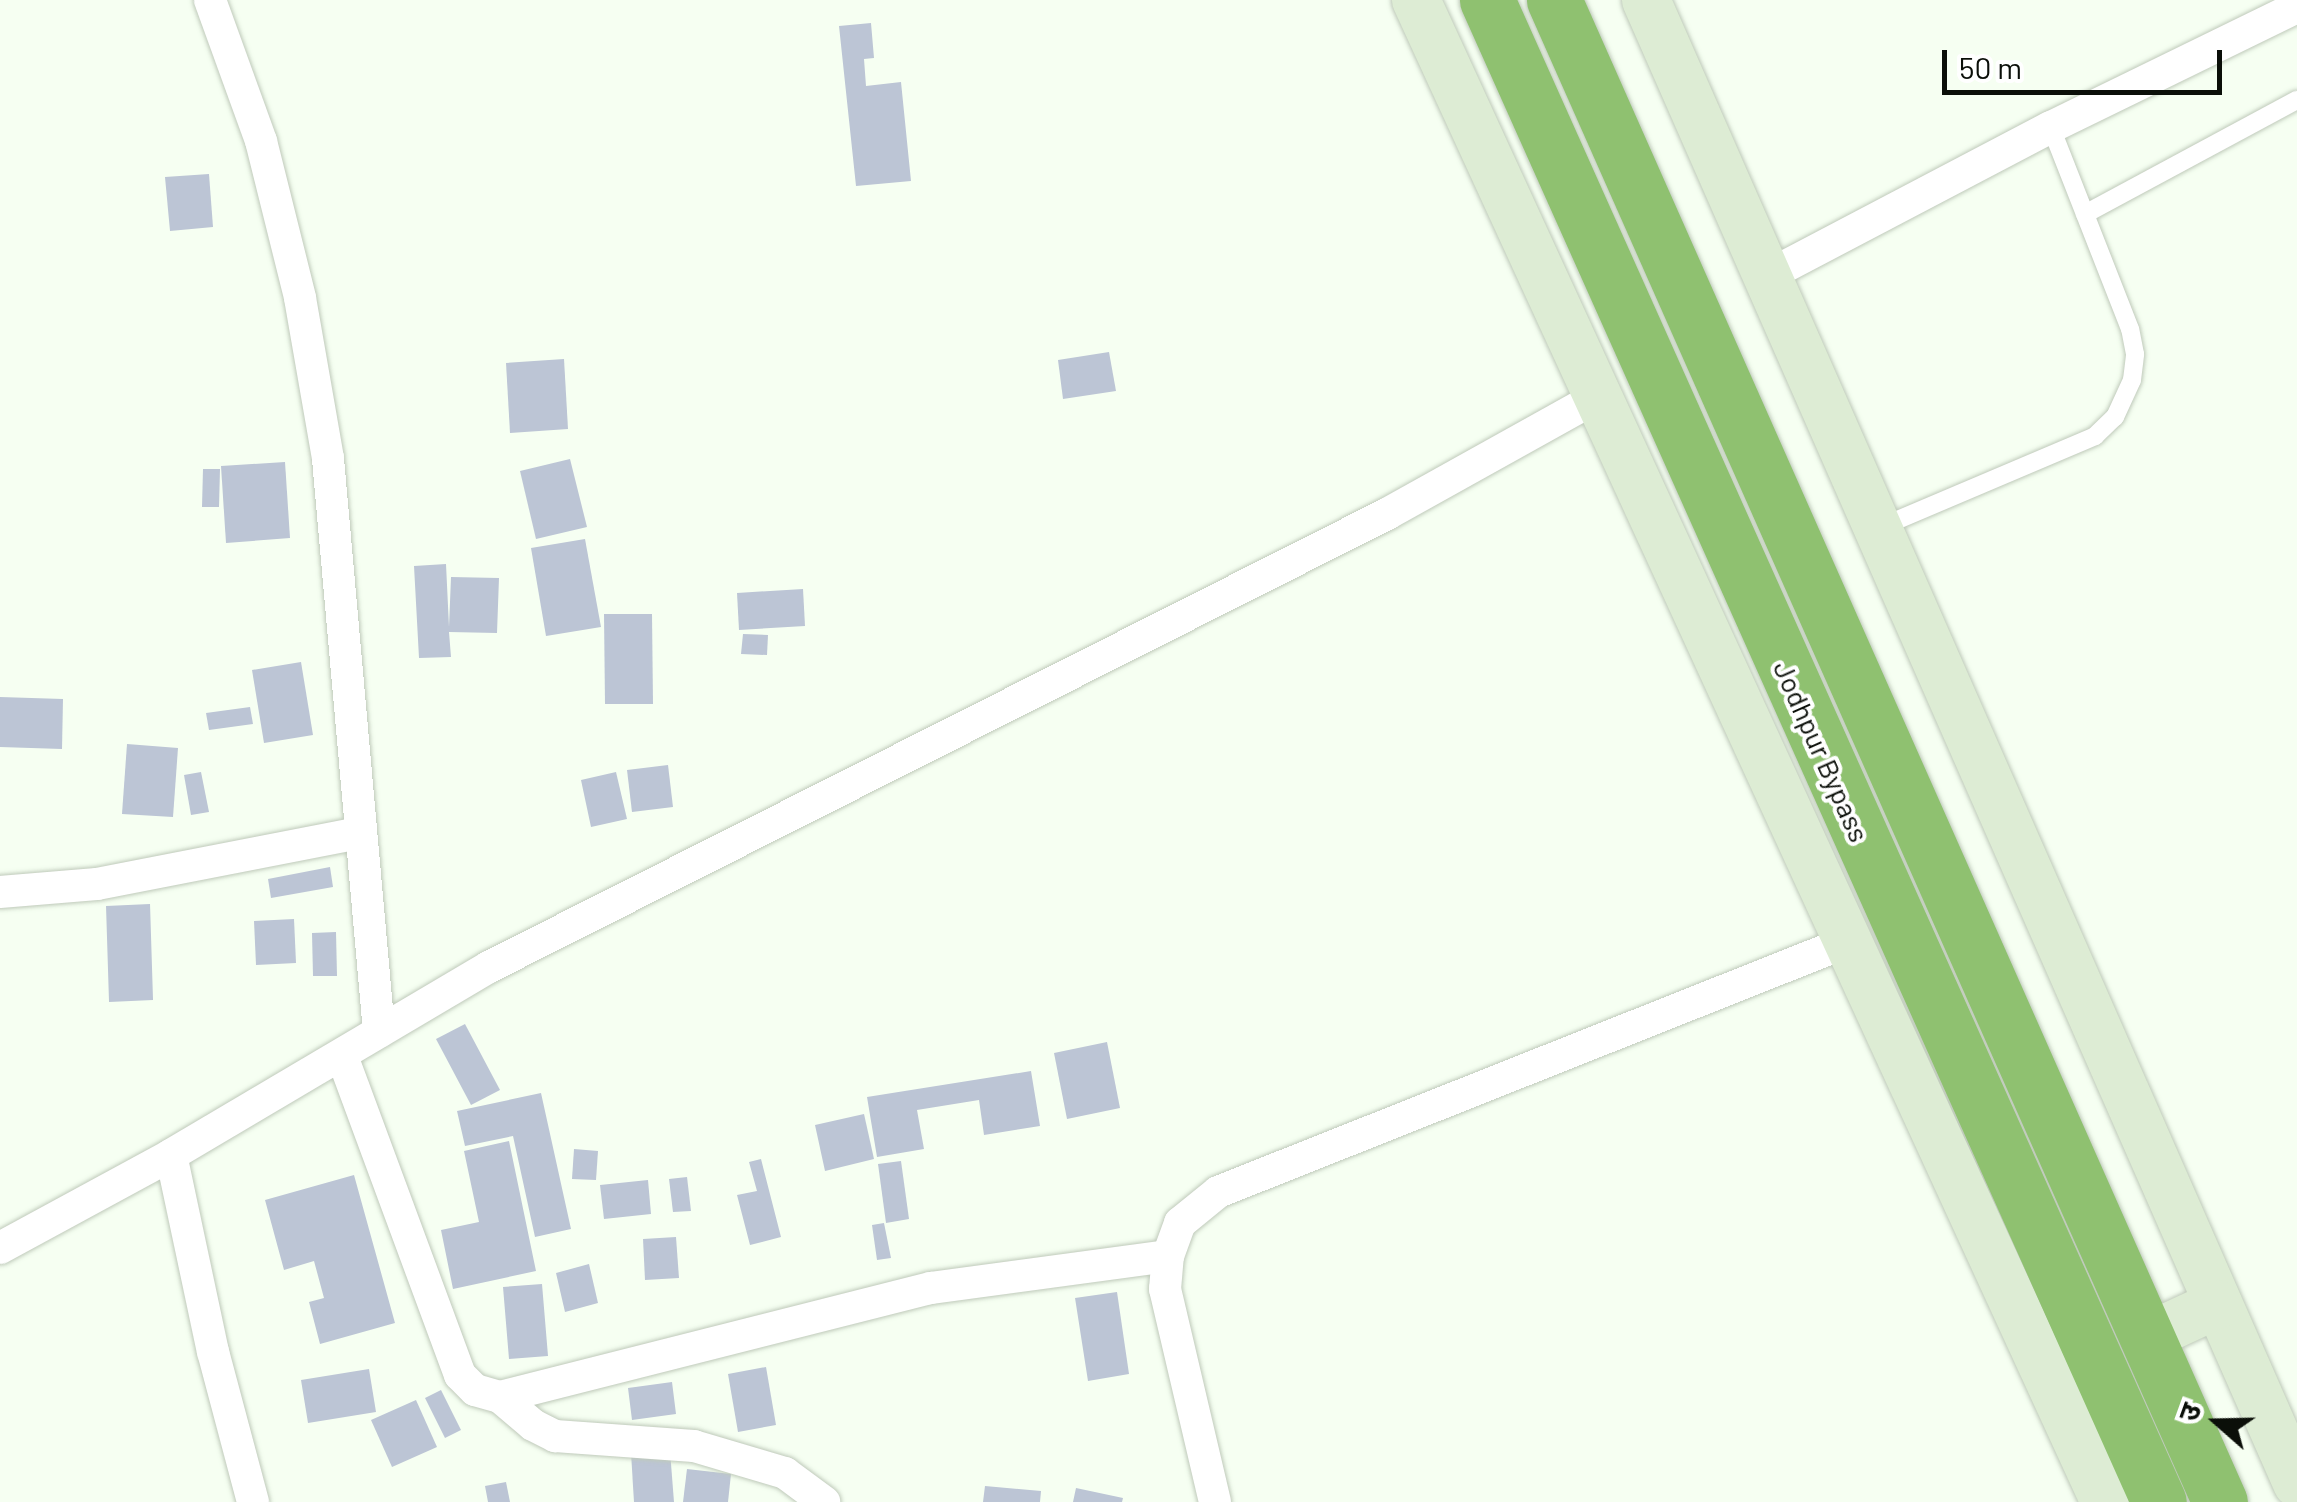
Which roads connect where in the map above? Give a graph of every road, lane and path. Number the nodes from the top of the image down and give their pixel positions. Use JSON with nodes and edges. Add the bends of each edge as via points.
{"nodes":[{"id":1,"x":210,"y":0,"type":"edge"},
{"id":2,"x":1416,"y":0,"type":"edge"},
{"id":3,"x":1487,"y":0,"type":"edge"},
{"id":4,"x":1554,"y":0,"type":"edge"},
{"id":5,"x":1646,"y":0,"type":"edge"},
{"id":6,"x":2297,"y":7,"type":"edge"},
{"id":7,"x":2297,"y":100,"type":"edge"},
{"id":8,"x":2051,"y":127,"type":"junction"},
{"id":9,"x":2085,"y":214,"type":"junction"},
{"id":10,"x":1767,"y":276,"type":"junction"},
{"id":11,"x":1599,"y":396,"type":"junction"},
{"id":12,"x":1876,"y":530,"type":"junction"},
{"id":13,"x":359,"y":833,"type":"junction"},
{"id":14,"x":0,"y":892,"type":"edge"},
{"id":15,"x":1850,"y":941,"type":"junction"},
{"id":16,"x":379,"y":1032,"type":"junction"},
{"id":17,"x":342,"y":1056,"type":"junction"},
{"id":18,"x":171,"y":1156,"type":"junction"},
{"id":19,"x":0,"y":1248,"type":"edge"},
{"id":20,"x":1168,"y":1256,"type":"junction"},
{"id":21,"x":2218,"y":1304,"type":"junction"},
{"id":22,"x":2146,"y":1336,"type":"junction"},
{"id":23,"x":2072,"y":1367,"type":"junction"},
{"id":24,"x":500,"y":1397,"type":"junction"},
{"id":25,"x":2297,"y":1483,"type":"edge"},
{"id":26,"x":254,"y":1502,"type":"edge"},
{"id":27,"x":824,"y":1502,"type":"edge"},
{"id":28,"x":1215,"y":1502,"type":"edge"},
{"id":29,"x":2106,"y":1502,"type":"edge"},
{"id":30,"x":2160,"y":1502,"type":"edge"},
{"id":31,"x":2220,"y":1502,"type":"edge"}],
"edges":[{"from":1,"to":13,"type":"street","via":[[261,141],[300,298],[328,459]]},
{"from":2,"to":11,"type":"street"},
{"from":3,"to":23,"type":"highway","name":"Jodhpur Bypass"},
{"from":4,"to":22,"type":"highway"},
{"from":5,"to":10,"type":"street"},
{"from":6,"to":8,"type":"street"},
{"from":7,"to":9,"type":"lane"},
{"from":8,"to":9,"type":"lane"},
{"from":8,"to":10,"type":"street"},
{"from":9,"to":12,"type":"lane","via":[[2135,354],[2116,417],[2095,436]]},
{"from":10,"to":12,"type":"street"},
{"from":11,"to":15,"type":"street"},
{"from":11,"to":16,"type":"street","via":[[1388,514],[489,967]]},
{"from":12,"to":21,"type":"street"},
{"from":13,"to":14,"type":"street","via":[[96,884]]},
{"from":13,"to":16,"type":"street"},
{"from":15,"to":20,"type":"street","via":[[1218,1192],[1180,1223]]},
{"from":15,"to":23,"type":"street"},
{"from":16,"to":17,"type":"street"},
{"from":17,"to":18,"type":"street"},
{"from":17,"to":24,"type":"street","via":[[460,1376],[475,1390]]},
{"from":18,"to":19,"type":"street"},
{"from":18,"to":26,"type":"street"},
{"from":20,"to":24,"type":"street","via":[[931,1288]]},
{"from":20,"to":28,"type":"street","via":[[1164,1290]]},
{"from":21,"to":22,"type":"street"},
{"from":21,"to":25,"type":"street"},
{"from":22,"to":31,"type":"highway"},
{"from":23,"to":29,"type":"street"},
{"from":23,"to":30,"type":"highway","name":"Jodhpur Bypass"},
{"from":24,"to":27,"type":"street","via":[[555,1436],[694,1446],[785,1473]]}]}
